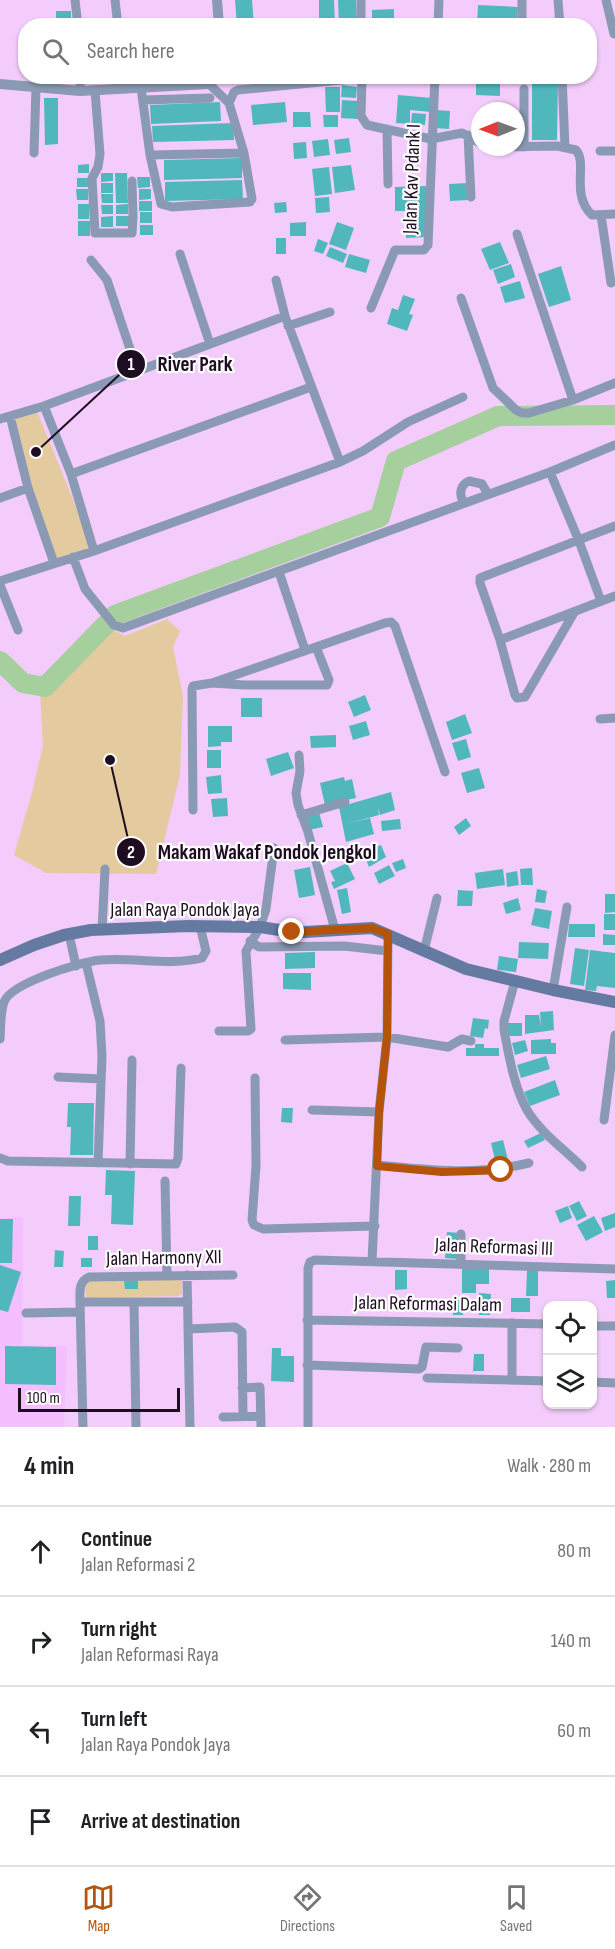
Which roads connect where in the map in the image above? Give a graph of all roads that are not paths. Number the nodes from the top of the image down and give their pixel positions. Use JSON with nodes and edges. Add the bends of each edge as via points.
{"nodes":[{"id":1,"x":75,"y":0,"type":"edge"},
{"id":2,"x":115,"y":0,"type":"edge"},
{"id":3,"x":217,"y":0,"type":"edge"},
{"id":4,"x":361,"y":0,"type":"edge"},
{"id":5,"x":440,"y":0,"type":"edge"},
{"id":6,"x":522,"y":0,"type":"edge"},
{"id":7,"x":558,"y":0,"type":"edge"},
{"id":8,"x":606,"y":0,"type":"edge"},
{"id":9,"x":77,"y":18,"type":"edge"},
{"id":10,"x":117,"y":18,"type":"edge"},
{"id":11,"x":218,"y":18,"type":"edge"},
{"id":12,"x":361,"y":18,"type":"edge"},
{"id":13,"x":439,"y":18,"type":"edge"},
{"id":14,"x":522,"y":18,"type":"edge"},
{"id":15,"x":559,"y":18,"type":"edge"},
{"id":16,"x":614,"y":34,"type":"edge"},
{"id":17,"x":0,"y":84,"type":"edge"},
{"id":18,"x":33,"y":84,"type":"edge"},
{"id":19,"x":80,"y":84,"type":"edge"},
{"id":20,"x":124,"y":84,"type":"edge"},
{"id":21,"x":177,"y":84,"type":"edge"},
{"id":22,"x":216,"y":84,"type":"edge"},
{"id":23,"x":295,"y":84,"type":"edge"},
{"id":24,"x":362,"y":84,"type":"edge"},
{"id":25,"x":434,"y":84,"type":"edge"},
{"id":26,"x":562,"y":84,"type":"edge"},
{"id":27,"x":141,"y":88,"type":"junction"},
{"id":28,"x":124,"y":89,"type":"junction"},
{"id":29,"x":524,"y":89,"type":"dead end"},
{"id":30,"x":80,"y":91,"type":"junction"},
{"id":31,"x":95,"y":91,"type":"junction"},
{"id":32,"x":210,"y":98,"type":"dead end"},
{"id":33,"x":143,"y":100,"type":"junction"},
{"id":34,"x":524,"y":102,"type":"edge"},
{"id":35,"x":229,"y":103,"type":"junction"},
{"id":36,"x":387,"y":129,"type":"junction"},
{"id":37,"x":468,"y":135,"type":"junction"},
{"id":38,"x":471,"y":137,"type":"edge"},
{"id":39,"x":430,"y":139,"type":"junction"},
{"id":40,"x":525,"y":147,"type":"edge"},
{"id":41,"x":565,"y":147,"type":"junction"},
{"id":42,"x":600,"y":151,"type":"dead end"},
{"id":43,"x":615,"y":151,"type":"edge"},
{"id":44,"x":34,"y":153,"type":"dead end"},
{"id":45,"x":244,"y":153,"type":"junction"},
{"id":46,"x":150,"y":155,"type":"junction"},
{"id":47,"x":132,"y":182,"type":"dead end"},
{"id":48,"x":388,"y":184,"type":"dead end"},
{"id":49,"x":471,"y":197,"type":"dead end"},
{"id":50,"x":615,"y":214,"type":"edge"},
{"id":51,"x":601,"y":215,"type":"junction"},
{"id":52,"x":517,"y":234,"type":"dead end"},
{"id":53,"x":180,"y":254,"type":"dead end"},
{"id":54,"x":91,"y":260,"type":"dead end"},
{"id":55,"x":276,"y":280,"type":"dead end"},
{"id":56,"x":611,"y":282,"type":"dead end"},
{"id":57,"x":461,"y":298,"type":"dead end"},
{"id":58,"x":371,"y":308,"type":"dead end"},
{"id":59,"x":330,"y":312,"type":"dead end"},
{"id":60,"x":285,"y":316,"type":"junction"},
{"id":61,"x":288,"y":326,"type":"junction"},
{"id":62,"x":210,"y":344,"type":"junction"},
{"id":63,"x":138,"y":373,"type":"junction"},
{"id":64,"x":615,"y":383,"type":"edge"},
{"id":65,"x":311,"y":387,"type":"junction"},
{"id":66,"x":463,"y":397,"type":"dead end"},
{"id":67,"x":573,"y":400,"type":"junction"},
{"id":68,"x":44,"y":406,"type":"junction"},
{"id":69,"x":5,"y":418,"type":"edge"},
{"id":70,"x":615,"y":445,"type":"edge"},
{"id":71,"x":340,"y":462,"type":"junction"},
{"id":72,"x":550,"y":472,"type":"junction"},
{"id":73,"x":71,"y":474,"type":"junction"},
{"id":74,"x":28,"y":488,"type":"junction"},
{"id":75,"x":488,"y":494,"type":"junction"},
{"id":76,"x":0,"y":498,"type":"edge"},
{"id":77,"x":463,"y":502,"type":"junction"},
{"id":78,"x":615,"y":526,"type":"edge"},
{"id":79,"x":579,"y":541,"type":"junction"},
{"id":80,"x":94,"y":551,"type":"junction"},
{"id":81,"x":73,"y":557,"type":"junction"},
{"id":82,"x":54,"y":563,"type":"junction"},
{"id":83,"x":279,"y":572,"type":"junction"},
{"id":84,"x":0,"y":583,"type":"edge"},
{"id":85,"x":615,"y":596,"type":"edge"},
{"id":86,"x":601,"y":601,"type":"junction"},
{"id":87,"x":575,"y":611,"type":"junction"},
{"id":88,"x":18,"y":630,"type":"dead end"},
{"id":89,"x":500,"y":640,"type":"junction"},
{"id":90,"x":316,"y":647,"type":"junction"},
{"id":91,"x":305,"y":650,"type":"junction"},
{"id":92,"x":212,"y":683,"type":"junction"},
{"id":93,"x":615,"y":718,"type":"edge"},
{"id":94,"x":600,"y":719,"type":"dead end"},
{"id":95,"x":299,"y":755,"type":"dead end"},
{"id":96,"x":445,"y":772,"type":"dead end"},
{"id":97,"x":345,"y":802,"type":"dead end"},
{"id":98,"x":193,"y":810,"type":"dead end"},
{"id":99,"x":301,"y":815,"type":"junction"},
{"id":100,"x":274,"y":848,"type":"dead end"},
{"id":101,"x":105,"y":869,"type":"dead end"},
{"id":102,"x":437,"y":898,"type":"dead end"},
{"id":103,"x":567,"y":907,"type":"dead end"},
{"id":104,"x":200,"y":926,"type":"junction"},
{"id":105,"x":260,"y":927,"type":"junction"},
{"id":106,"x":102,"y":930,"type":"junction"},
{"id":107,"x":335,"y":930,"type":"junction"},
{"id":108,"x":385,"y":933,"type":"junction"},
{"id":109,"x":69,"y":934,"type":"junction"},
{"id":110,"x":250,"y":941,"type":"junction"},
{"id":111,"x":388,"y":951,"type":"junction"},
{"id":112,"x":424,"y":951,"type":"junction"},
{"id":113,"x":0,"y":960,"type":"edge"},
{"id":114,"x":81,"y":964,"type":"junction"},
{"id":115,"x":515,"y":981,"type":"junction"},
{"id":116,"x":553,"y":990,"type":"junction"},
{"id":117,"x":615,"y":1002,"type":"edge"},
{"id":118,"x":219,"y":1031,"type":"dead end"},
{"id":119,"x":615,"y":1035,"type":"edge"},
{"id":120,"x":387,"y":1037,"type":"junction"},
{"id":121,"x":0,"y":1039,"type":"edge"},
{"id":122,"x":285,"y":1040,"type":"dead end"},
{"id":123,"x":471,"y":1041,"type":"dead end"},
{"id":124,"x":132,"y":1060,"type":"dead end"},
{"id":125,"x":181,"y":1068,"type":"dead end"},
{"id":126,"x":58,"y":1077,"type":"dead end"},
{"id":127,"x":101,"y":1078,"type":"junction"},
{"id":128,"x":255,"y":1078,"type":"dead end"},
{"id":129,"x":312,"y":1110,"type":"dead end"},
{"id":130,"x":379,"y":1112,"type":"junction"},
{"id":131,"x":604,"y":1120,"type":"dead end"},
{"id":132,"x":0,"y":1158,"type":"edge"},
{"id":133,"x":98,"y":1163,"type":"junction"},
{"id":134,"x":529,"y":1163,"type":"dead end"},
{"id":135,"x":130,"y":1164,"type":"junction"},
{"id":136,"x":377,"y":1166,"type":"junction"},
{"id":137,"x":582,"y":1167,"type":"dead end"},
{"id":138,"x":165,"y":1181,"type":"dead end"},
{"id":139,"x":375,"y":1226,"type":"junction"},
{"id":140,"x":461,"y":1234,"type":"dead end"},
{"id":141,"x":372,"y":1261,"type":"junction"},
{"id":142,"x":461,"y":1264,"type":"junction"},
{"id":143,"x":615,"y":1269,"type":"edge"},
{"id":144,"x":167,"y":1275,"type":"junction"},
{"id":145,"x":187,"y":1275,"type":"junction"},
{"id":146,"x":233,"y":1275,"type":"dead end"},
{"id":147,"x":134,"y":1302,"type":"junction"},
{"id":148,"x":188,"y":1302,"type":"junction"},
{"id":149,"x":80,"y":1307,"type":"junction"},
{"id":150,"x":26,"y":1313,"type":"dead end"},
{"id":151,"x":307,"y":1320,"type":"junction"},
{"id":152,"x":512,"y":1323,"type":"junction"},
{"id":153,"x":543,"y":1324,"type":"edge"},
{"id":154,"x":597,"y":1326,"type":"edge"},
{"id":155,"x":615,"y":1326,"type":"edge"},
{"id":156,"x":188,"y":1329,"type":"junction"},
{"id":157,"x":458,"y":1348,"type":"dead end"},
{"id":158,"x":307,"y":1365,"type":"junction"},
{"id":159,"x":427,"y":1378,"type":"dead end"},
{"id":160,"x":512,"y":1380,"type":"junction"},
{"id":161,"x":543,"y":1381,"type":"edge"},
{"id":162,"x":597,"y":1382,"type":"edge"},
{"id":163,"x":615,"y":1383,"type":"edge"},
{"id":164,"x":242,"y":1388,"type":"junction"},
{"id":165,"x":243,"y":1416,"type":"junction"},
{"id":166,"x":261,"y":1416,"type":"junction"},
{"id":167,"x":223,"y":1417,"type":"dead end"},
{"id":168,"x":83,"y":1427,"type":"edge"},
{"id":169,"x":136,"y":1427,"type":"edge"},
{"id":170,"x":190,"y":1427,"type":"edge"},
{"id":171,"x":261,"y":1427,"type":"edge"},
{"id":172,"x":308,"y":1427,"type":"edge"}],
"edges":[{"from":1,"to":9,"type":"street"},
{"from":2,"to":10,"type":"street"},
{"from":3,"to":11,"type":"street"},
{"from":4,"to":12,"type":"street"},
{"from":5,"to":13,"type":"street"},
{"from":6,"to":14,"type":"street"},
{"from":7,"to":15,"type":"street"},
{"from":8,"to":16,"type":"street"},
{"from":17,"to":18,"type":"street"},
{"from":18,"to":30,"type":"street"},
{"from":18,"to":44,"type":"street"},
{"from":19,"to":30,"type":"street"},
{"from":20,"to":28,"type":"street"},
{"from":21,"to":27,"type":"street"},
{"from":22,"to":35,"type":"street"},
{"from":23,"to":35,"type":"street","via":[[238,90]]},
{"from":24,"to":36,"type":"street","via":[[362,120],[367,125]]},
{"from":25,"to":39,"type":"street","name":"Jalan Kav Pdank I"},
{"from":26,"to":41,"type":"street"},
{"from":27,"to":28,"type":"street"},
{"from":27,"to":33,"type":"street"},
{"from":28,"to":31,"type":"street"},
{"from":29,"to":34,"type":"street"},
{"from":30,"to":31,"type":"street"},
{"from":31,"to":47,"type":"street","via":[[100,154],[93,178],[95,233],[132,233]]},
{"from":32,"to":33,"type":"street"},
{"from":33,"to":46,"type":"street"},
{"from":35,"to":45,"type":"street"},
{"from":36,"to":39,"type":"street"},
{"from":36,"to":48,"type":"street"},
{"from":37,"to":38,"type":"street"},
{"from":37,"to":39,"type":"street"},
{"from":37,"to":49,"type":"street"},
{"from":39,"to":58,"type":"street","name":"Jalan Kav Pdank I","via":[[428,245],[424,250],[395,252]]},
{"from":40,"to":41,"type":"street"},
{"from":41,"to":51,"type":"street","via":[[576,150],[580,157],[579,184],[584,204],[592,214]]},
{"from":42,"to":43,"type":"street"},
{"from":45,"to":46,"type":"street"},
{"from":45,"to":46,"type":"street","via":[[252,201],[172,207],[159,201]]},
{"from":50,"to":51,"type":"street"},
{"from":51,"to":56,"type":"street"},
{"from":52,"to":67,"type":"street"},
{"from":53,"to":62,"type":"street"},
{"from":54,"to":63,"type":"street","via":[[107,280]]},
{"from":55,"to":60,"type":"street"},
{"from":57,"to":67,"type":"street","via":[[494,388],[516,410],[529,413]]},
{"from":59,"to":61,"type":"street"},
{"from":60,"to":61,"type":"street"},
{"from":60,"to":62,"type":"street"},
{"from":61,"to":65,"type":"street"},
{"from":62,"to":63,"type":"street"},
{"from":63,"to":68,"type":"street"},
{"from":64,"to":67,"type":"street"},
{"from":65,"to":71,"type":"street"},
{"from":65,"to":73,"type":"street"},
{"from":66,"to":71,"type":"street","via":[[408,422]]},
{"from":68,"to":69,"type":"street"},
{"from":68,"to":73,"type":"street"},
{"from":69,"to":74,"type":"street"},
{"from":70,"to":72,"type":"street"},
{"from":71,"to":80,"type":"street"},
{"from":72,"to":75,"type":"street"},
{"from":72,"to":79,"type":"street"},
{"from":73,"to":80,"type":"street"},
{"from":74,"to":76,"type":"street"},
{"from":74,"to":82,"type":"street"},
{"from":75,"to":77,"type":"street"},
{"from":75,"to":77,"type":"street","via":[[482,484],[469,481],[461,489]]},
{"from":77,"to":83,"type":"street"},
{"from":78,"to":79,"type":"street"},
{"from":79,"to":86,"type":"street"},
{"from":79,"to":89,"type":"street","via":[[480,578]]},
{"from":80,"to":81,"type":"street"},
{"from":81,"to":82,"type":"street"},
{"from":81,"to":83,"type":"street","via":[[85,589],[114,625],[123,628]]},
{"from":82,"to":84,"type":"street"},
{"from":83,"to":91,"type":"street"},
{"from":84,"to":88,"type":"street"},
{"from":85,"to":86,"type":"street"},
{"from":86,"to":87,"type":"street"},
{"from":87,"to":89,"type":"street"},
{"from":87,"to":89,"type":"street","via":[[525,697],[514,695]]},
{"from":90,"to":91,"type":"street"},
{"from":90,"to":92,"type":"street","via":[[329,680],[327,685]]},
{"from":90,"to":96,"type":"street","via":[[391,622]]},
{"from":91,"to":92,"type":"street"},
{"from":92,"to":98,"type":"street","via":[[197,684],[192,689]]},
{"from":93,"to":94,"type":"street"},
{"from":95,"to":99,"type":"street","via":[[296,793]]},
{"from":97,"to":99,"type":"street"},
{"from":99,"to":107,"type":"street"},
{"from":100,"to":105,"type":"street"},
{"from":101,"to":106,"type":"street"},
{"from":102,"to":112,"type":"street"},
{"from":103,"to":116,"type":"street"},
{"from":104,"to":105,"type":"main road","name":"Jalan Raya Pondok Jaya"},
{"from":104,"to":106,"type":"main road","name":"Jalan Raya Pondok Jaya"},
{"from":104,"to":114,"type":"street","via":[[206,951],[202,958],[98,960]]},
{"from":105,"to":107,"type":"main road","name":"Jalan Raya Pondok Jaya","via":[[292,932]]},
{"from":105,"to":110,"type":"street"},
{"from":106,"to":109,"type":"main road","name":"Jalan Raya Pondok Jaya"},
{"from":107,"to":108,"type":"main road","name":"Jalan Raya Pondok Jaya","via":[[372,928]]},
{"from":108,"to":111,"type":"street"},
{"from":108,"to":112,"type":"main road","name":"Jalan Raya Pondok Jaya"},
{"from":109,"to":113,"type":"main road","name":"Jalan Raya Pondok Jaya"},
{"from":109,"to":114,"type":"street"},
{"from":110,"to":111,"type":"street","via":[[259,947],[344,946]]},
{"from":110,"to":118,"type":"street","via":[[246,951],[251,1029]]},
{"from":111,"to":120,"type":"street"},
{"from":112,"to":115,"type":"main road","name":"Jalan Raya Pondok Jaya","via":[[466,969]]},
{"from":114,"to":121,"type":"street","via":[[32,980],[9,994],[3,1003]]},
{"from":114,"to":127,"type":"street","via":[[100,1021]]},
{"from":115,"to":116,"type":"main road","name":"Jalan Raya Pondok Jaya"},
{"from":115,"to":137,"type":"street","via":[[504,1030],[521,1098],[539,1126]]},
{"from":116,"to":117,"type":"main road","name":"Jalan Raya Pondok Jaya"},
{"from":119,"to":131,"type":"street"},
{"from":120,"to":122,"type":"street"},
{"from":120,"to":123,"type":"street","via":[[448,1047],[462,1039]]},
{"from":120,"to":130,"type":"street"},
{"from":124,"to":135,"type":"street"},
{"from":125,"to":135,"type":"street","via":[[176,1164]]},
{"from":126,"to":127,"type":"street"},
{"from":127,"to":133,"type":"street"},
{"from":128,"to":139,"type":"street","via":[[254,1225],[263,1230]]},
{"from":129,"to":130,"type":"street"},
{"from":130,"to":136,"type":"street"},
{"from":132,"to":133,"type":"street"},
{"from":133,"to":135,"type":"street"},
{"from":134,"to":136,"type":"street","via":[[475,1172]]},
{"from":136,"to":139,"type":"street"},
{"from":138,"to":144,"type":"street"},
{"from":139,"to":141,"type":"street"},
{"from":140,"to":142,"type":"street"},
{"from":141,"to":142,"type":"street","name":"Jalan Reformasi III"},
{"from":141,"to":151,"type":"street","name":"Jalan Reformasi III","via":[[310,1262]]},
{"from":142,"to":143,"type":"street","name":"Jalan Reformasi III"},
{"from":144,"to":145,"type":"street","name":"Jalan Harmony XII"},
{"from":144,"to":149,"type":"street","name":"Jalan Harmony XII","via":[[89,1277],[81,1284]]},
{"from":145,"to":146,"type":"street","name":"Jalan Harmony XII"},
{"from":145,"to":148,"type":"street"},
{"from":147,"to":148,"type":"street"},
{"from":147,"to":149,"type":"street"},
{"from":147,"to":169,"type":"street"},
{"from":148,"to":156,"type":"street"},
{"from":149,"to":150,"type":"street"},
{"from":149,"to":168,"type":"street","name":"Jalan Harmony XII"},
{"from":151,"to":152,"type":"street","name":"Jalan Reformasi Dalam"},
{"from":151,"to":158,"type":"street"},
{"from":152,"to":153,"type":"street","name":"Jalan Reformasi Dalam"},
{"from":152,"to":160,"type":"street"},
{"from":154,"to":155,"type":"street"},
{"from":156,"to":164,"type":"street","via":[[235,1327],[242,1332]]},
{"from":156,"to":170,"type":"street"},
{"from":157,"to":158,"type":"street","via":[[426,1347],[419,1370]]},
{"from":158,"to":172,"type":"street"},
{"from":159,"to":160,"type":"street"},
{"from":160,"to":161,"type":"street"},
{"from":162,"to":163,"type":"street"},
{"from":164,"to":165,"type":"street"},
{"from":164,"to":166,"type":"street","via":[[260,1387]]},
{"from":165,"to":166,"type":"street"},
{"from":165,"to":167,"type":"street"},
{"from":166,"to":171,"type":"street"}]}
